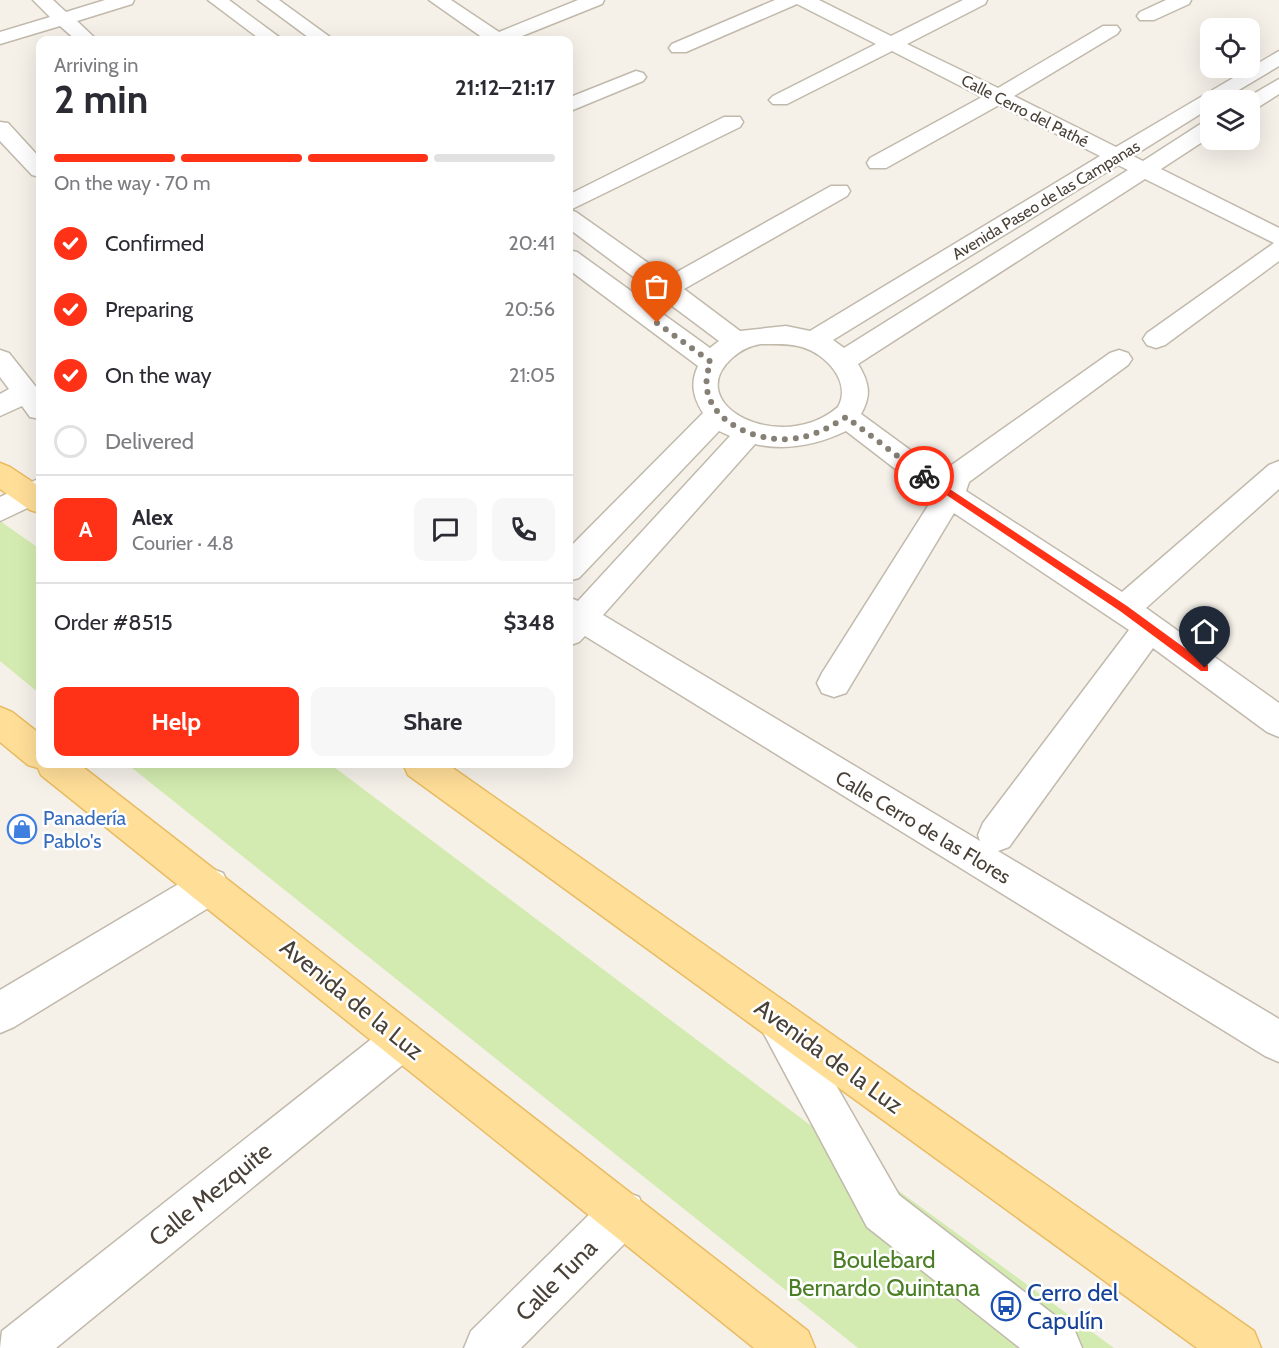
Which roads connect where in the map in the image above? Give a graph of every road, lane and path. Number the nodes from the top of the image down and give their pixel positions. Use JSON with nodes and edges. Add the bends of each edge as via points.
{"nodes":[{"id":1,"x":42,"y":0,"type":"edge"},
{"id":2,"x":125,"y":0,"type":"edge"},
{"id":3,"x":217,"y":0,"type":"edge"},
{"id":4,"x":267,"y":0,"type":"edge"},
{"id":5,"x":438,"y":0,"type":"edge"},
{"id":6,"x":595,"y":0,"type":"edge"},
{"id":7,"x":791,"y":0,"type":"edge"},
{"id":8,"x":804,"y":0,"type":"edge"},
{"id":9,"x":978,"y":0,"type":"edge"},
{"id":10,"x":1182,"y":0,"type":"edge"},
{"id":11,"x":1147,"y":16,"type":"dead end"},
{"id":12,"x":62,"y":18,"type":"junction"},
{"id":13,"x":1110,"y":30,"type":"dead end"},
{"id":14,"x":82,"y":36,"type":"edge"},
{"id":15,"x":267,"y":36,"type":"edge"},
{"id":16,"x":318,"y":36,"type":"edge"},
{"id":17,"x":491,"y":36,"type":"edge"},
{"id":18,"x":507,"y":36,"type":"edge"},
{"id":19,"x":0,"y":38,"type":"edge"},
{"id":20,"x":891,"y":44,"type":"junction"},
{"id":21,"x":679,"y":48,"type":"dead end"},
{"id":22,"x":1279,"y":57,"type":"edge"},
{"id":23,"x":636,"y":77,"type":"dead end"},
{"id":24,"x":1279,"y":85,"type":"edge"},
{"id":25,"x":998,"y":97,"type":"junction"},
{"id":26,"x":1260,"y":97,"type":"edge"},
{"id":27,"x":780,"y":100,"type":"dead end"},
{"id":28,"x":573,"y":104,"type":"edge"},
{"id":29,"x":732,"y":122,"type":"dead end"},
{"id":30,"x":0,"y":128,"type":"edge"},
{"id":31,"x":1200,"y":134,"type":"edge"},
{"id":32,"x":1118,"y":157,"type":"junction"},
{"id":33,"x":878,"y":163,"type":"dead end"},
{"id":34,"x":36,"y":166,"type":"edge"},
{"id":35,"x":1143,"y":170,"type":"junction"},
{"id":36,"x":838,"y":191,"type":"dead end"},
{"id":37,"x":573,"y":202,"type":"edge"},
{"id":38,"x":573,"y":221,"type":"edge"},
{"id":39,"x":1279,"y":237,"type":"edge"},
{"id":40,"x":1279,"y":249,"type":"edge"},
{"id":41,"x":573,"y":261,"type":"edge"},
{"id":42,"x":668,"y":288,"type":"junction"},
{"id":43,"x":1156,"y":339,"type":"dead end"},
{"id":44,"x":813,"y":341,"type":"junction"},
{"id":45,"x":737,"y":342,"type":"junction"},
{"id":46,"x":0,"y":359,"type":"edge"},
{"id":47,"x":1119,"y":359,"type":"dead end"},
{"id":48,"x":843,"y":361,"type":"junction"},
{"id":49,"x":711,"y":362,"type":"junction"},
{"id":50,"x":33,"y":400,"type":"edge"},
{"id":51,"x":0,"y":406,"type":"edge"},
{"id":52,"x":718,"y":415,"type":"junction"},
{"id":53,"x":846,"y":417,"type":"junction"},
{"id":54,"x":749,"y":433,"type":"junction"},
{"id":55,"x":1279,"y":472,"type":"edge"},
{"id":56,"x":0,"y":474,"type":"edge"},
{"id":57,"x":36,"y":494,"type":"edge"},
{"id":58,"x":36,"y":495,"type":"edge"},
{"id":59,"x":950,"y":495,"type":"junction"},
{"id":60,"x":0,"y":510,"type":"edge"},
{"id":61,"x":573,"y":564,"type":"edge"},
{"id":62,"x":1136,"y":618,"type":"junction"},
{"id":63,"x":573,"y":620,"type":"edge"},
{"id":64,"x":834,"y":683,"type":"dead end"},
{"id":65,"x":0,"y":722,"type":"edge"},
{"id":66,"x":1279,"y":722,"type":"edge"},
{"id":67,"x":36,"y":751,"type":"edge"},
{"id":68,"x":58,"y":768,"type":"edge"},
{"id":69,"x":436,"y":768,"type":"edge"},
{"id":70,"x":996,"y":835,"type":"dead end"},
{"id":71,"x":210,"y":886,"type":"junction"},
{"id":72,"x":0,"y":1013,"type":"edge"},
{"id":73,"x":774,"y":1017,"type":"junction"},
{"id":74,"x":402,"y":1040,"type":"junction"},
{"id":75,"x":1279,"y":1042,"type":"edge"},
{"id":76,"x":623,"y":1213,"type":"junction"},
{"id":77,"x":19,"y":1348,"type":"edge"},
{"id":78,"x":488,"y":1348,"type":"edge"},
{"id":79,"x":791,"y":1348,"type":"edge"},
{"id":80,"x":1058,"y":1348,"type":"edge"},
{"id":81,"x":1237,"y":1348,"type":"edge"}],
"edges":[{"from":1,"to":12,"type":"street"},
{"from":2,"to":12,"type":"street"},
{"from":3,"to":15,"type":"street"},
{"from":4,"to":16,"type":"street"},
{"from":5,"to":17,"type":"street"},
{"from":6,"to":18,"type":"street"},
{"from":7,"to":21,"type":"street"},
{"from":8,"to":20,"type":"street","name":"Calle Cerro del Pathé"},
{"from":9,"to":20,"type":"street"},
{"from":10,"to":11,"type":"street"},
{"from":12,"to":14,"type":"street"},
{"from":12,"to":19,"type":"street"},
{"from":13,"to":25,"type":"street"},
{"from":20,"to":25,"type":"street","name":"Calle Cerro del Pathé"},
{"from":20,"to":27,"type":"street"},
{"from":22,"to":32,"type":"street","name":"Avenida Paseo de las Campanas"},
{"from":23,"to":28,"type":"street"},
{"from":24,"to":26,"type":"street"},
{"from":25,"to":32,"type":"street","name":"Calle Cerro del Pathé"},
{"from":25,"to":33,"type":"street"},
{"from":29,"to":37,"type":"street"},
{"from":30,"to":34,"type":"street"},
{"from":31,"to":35,"type":"street","name":"Avenida Paseo de las Campanas"},
{"from":32,"to":35,"type":"street","name":"Calle Cerro del Pathé"},
{"from":32,"to":44,"type":"street","name":"Avenida Paseo de las Campanas"},
{"from":35,"to":39,"type":"street","name":"Calle Cerro del Pathé"},
{"from":35,"to":48,"type":"street","name":"Avenida Paseo de las Campanas"},
{"from":36,"to":42,"type":"street"},
{"from":38,"to":42,"type":"street"},
{"from":40,"to":43,"type":"street"},
{"from":41,"to":49,"type":"street"},
{"from":42,"to":45,"type":"street"},
{"from":44,"to":45,"type":"street","via":[[786,335]]},
{"from":44,"to":48,"type":"street"},
{"from":45,"to":49,"type":"street"},
{"from":46,"to":50,"type":"street"},
{"from":47,"to":59,"type":"street","via":[[956,477]]},
{"from":48,"to":53,"type":"street","via":[[855,379],[856,399]]},
{"from":49,"to":52,"type":"street","via":[[705,376],[706,391]]},
{"from":50,"to":51,"type":"street"},
{"from":52,"to":54,"type":"street"},
{"from":52,"to":61,"type":"street"},
{"from":53,"to":54,"type":"street","via":[[821,433],[788,439]]},
{"from":53,"to":59,"type":"street"},
{"from":54,"to":63,"type":"street"},
{"from":55,"to":62,"type":"street"},
{"from":56,"to":57,"type":"main road"},
{"from":58,"to":60,"type":"street"},
{"from":59,"to":62,"type":"street"},
{"from":59,"to":64,"type":"street"},
{"from":62,"to":66,"type":"street"},
{"from":62,"to":70,"type":"street"},
{"from":63,"to":75,"type":"street","name":"Calle Cerro de las Flores"},
{"from":65,"to":67,"type":"main road"},
{"from":68,"to":71,"type":"main road","name":"Avenida de la Luz"},
{"from":69,"to":73,"type":"main road","name":"Avenida de la Luz"},
{"from":71,"to":72,"type":"street"},
{"from":71,"to":74,"type":"main road","name":"Avenida de la Luz"},
{"from":73,"to":80,"type":"street","via":[[883,1211]]},
{"from":73,"to":81,"type":"main road","name":"Avenida de la Luz"},
{"from":74,"to":76,"type":"main road","name":"Avenida de la Luz"},
{"from":74,"to":77,"type":"street","name":"Calle Mezquite"},
{"from":76,"to":78,"type":"street","name":"Calle Tuna"},
{"from":76,"to":79,"type":"main road","name":"Avenida de la Luz"}]}
